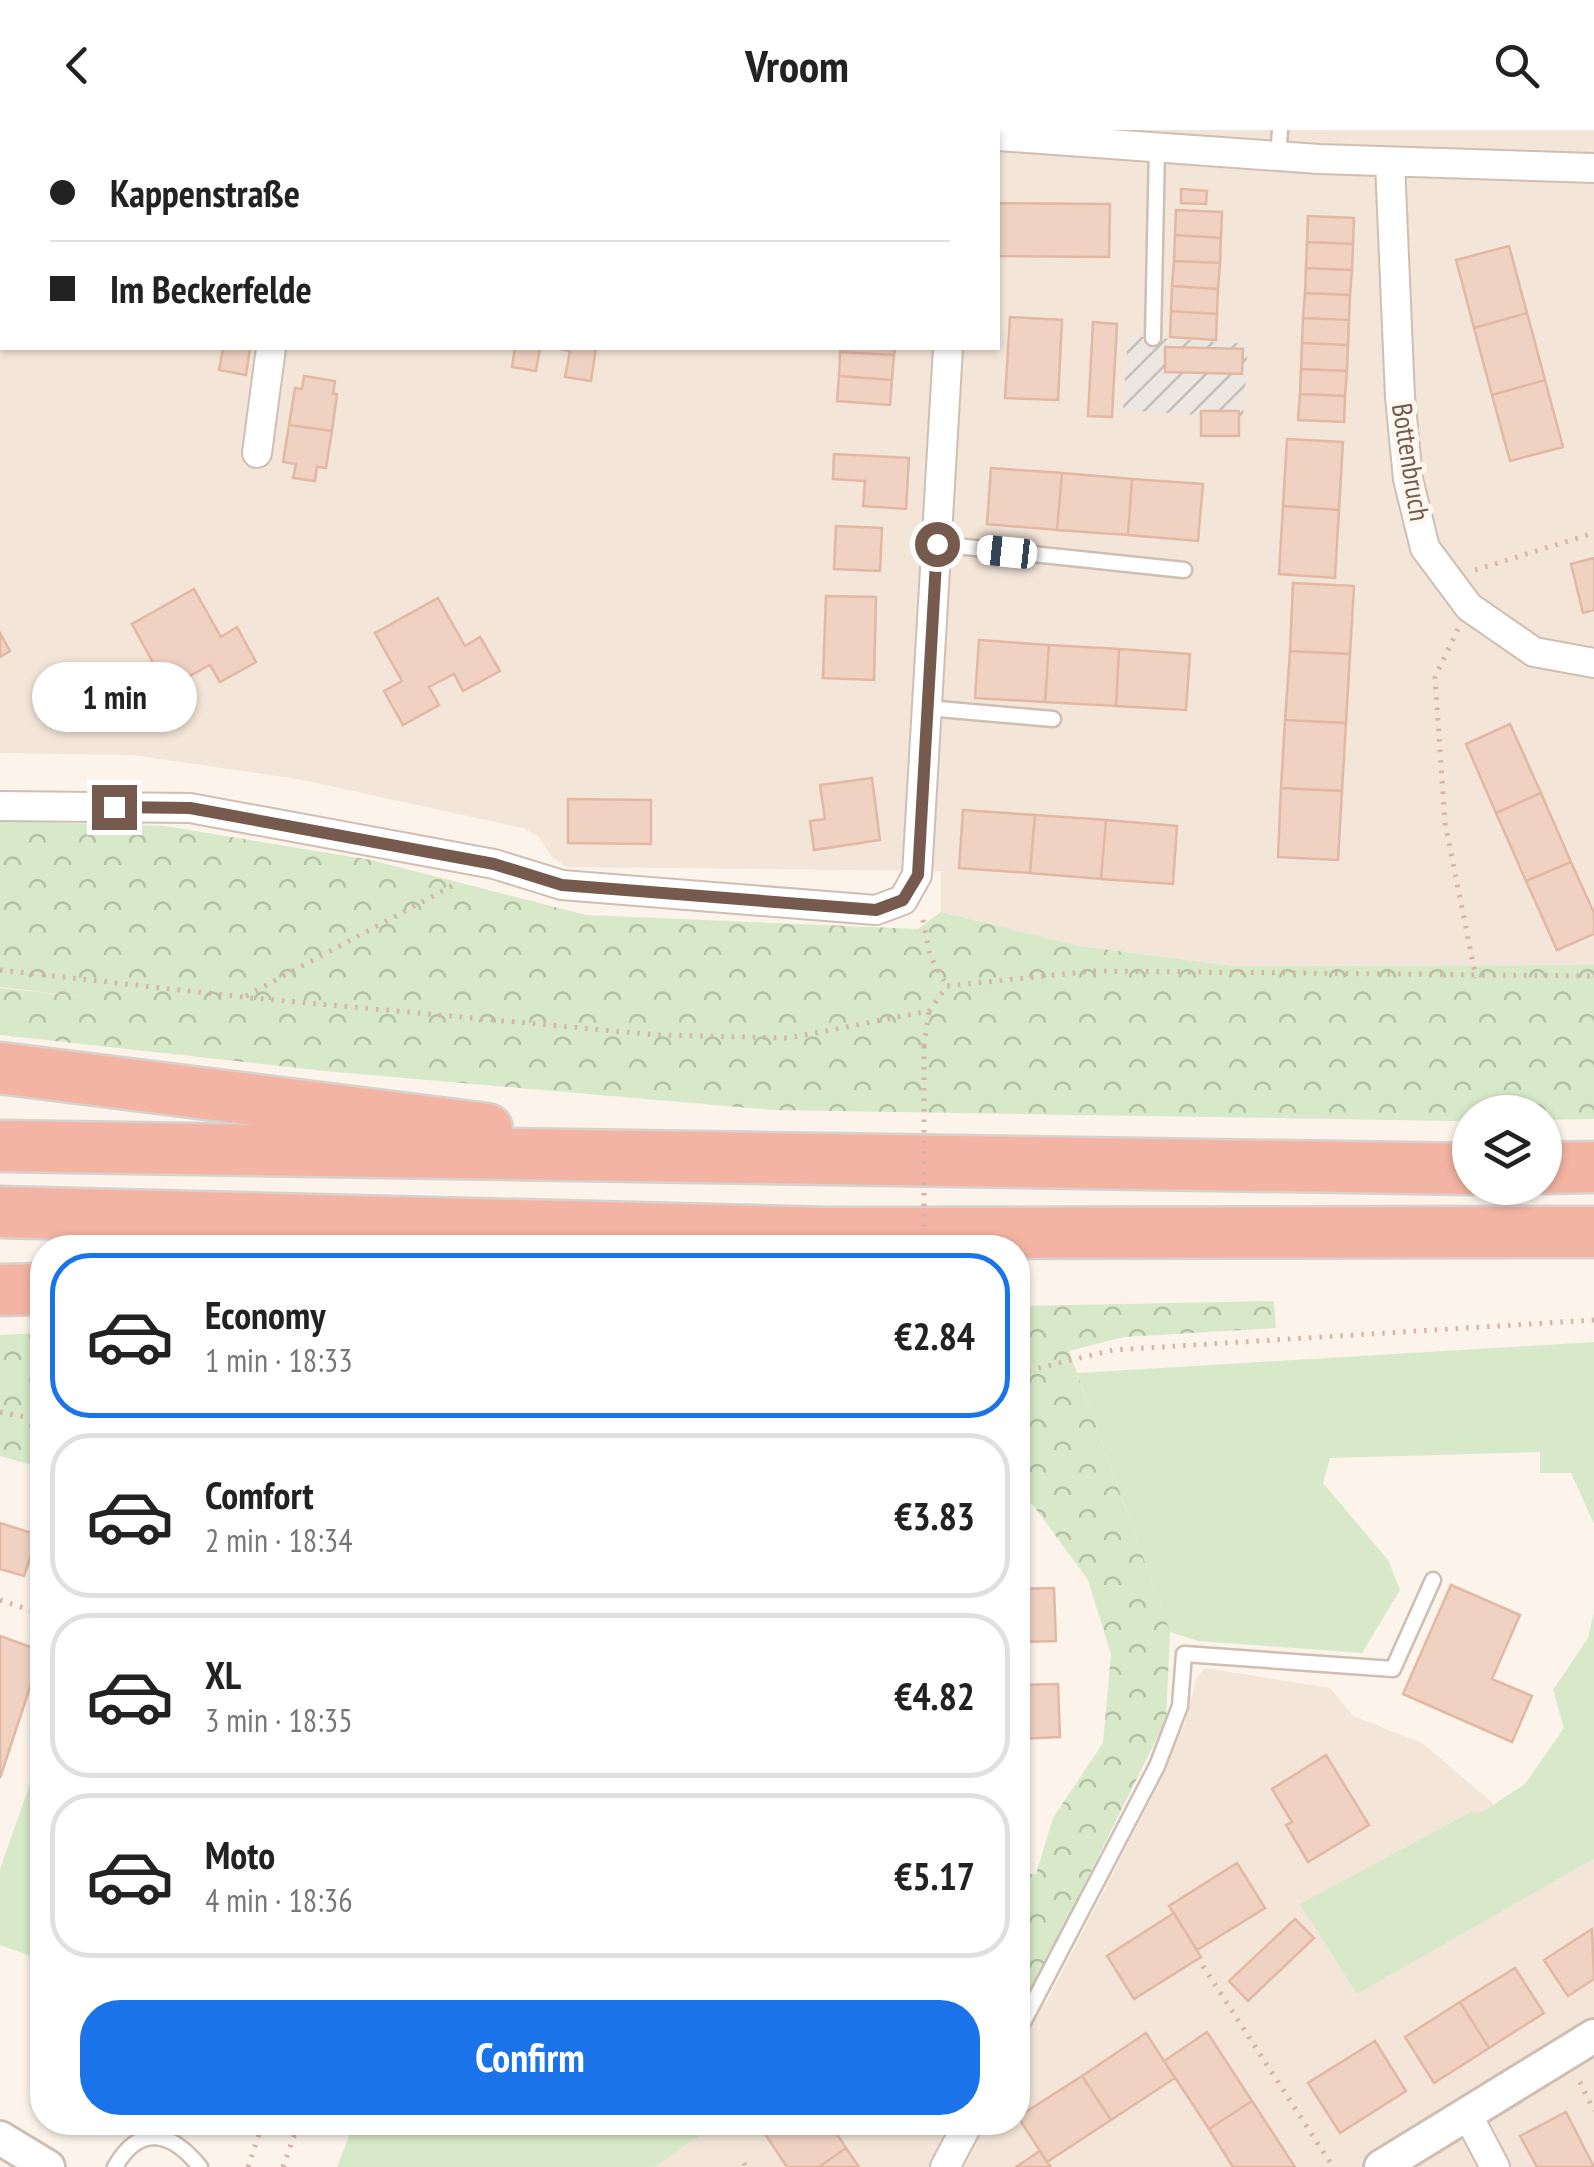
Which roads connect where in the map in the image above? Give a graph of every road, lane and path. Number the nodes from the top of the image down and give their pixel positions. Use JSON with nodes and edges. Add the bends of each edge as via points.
{"nodes":[{"id":1,"x":1000,"y":136,"type":"edge"},
{"id":2,"x":1279,"y":143,"type":"edge"},
{"id":3,"x":1157,"y":147,"type":"junction"},
{"id":4,"x":1390,"y":162,"type":"junction"},
{"id":5,"x":1594,"y":168,"type":"edge"},
{"id":6,"x":1153,"y":338,"type":"dead end"},
{"id":7,"x":271,"y":350,"type":"edge"},
{"id":8,"x":948,"y":350,"type":"edge"},
{"id":9,"x":257,"y":453,"type":"dead end"},
{"id":10,"x":1594,"y":533,"type":"edge"},
{"id":11,"x":937,"y":544,"type":"junction"},
{"id":12,"x":1184,"y":570,"type":"dead end"},
{"id":13,"x":1448,"y":579,"type":"junction"},
{"id":14,"x":1469,"y":608,"type":"junction"},
{"id":15,"x":1594,"y":663,"type":"edge"},
{"id":16,"x":928,"y":708,"type":"junction"},
{"id":17,"x":1053,"y":720,"type":"dead end"},
{"id":18,"x":0,"y":806,"type":"edge"},
{"id":19,"x":494,"y":864,"type":"junction"},
{"id":20,"x":903,"y":900,"type":"junction"},
{"id":21,"x":0,"y":970,"type":"edge"},
{"id":22,"x":1594,"y":976,"type":"edge"},
{"id":23,"x":1476,"y":978,"type":"junction"},
{"id":24,"x":947,"y":986,"type":"junction"},
{"id":25,"x":244,"y":998,"type":"junction"},
{"id":26,"x":929,"y":1011,"type":"junction"},
{"id":27,"x":0,"y":1068,"type":"edge"},
{"id":28,"x":0,"y":1146,"type":"edge"},
{"id":29,"x":695,"y":1160,"type":"junction"},
{"id":30,"x":1594,"y":1167,"type":"edge"},
{"id":31,"x":1562,"y":1168,"type":"edge"},
{"id":32,"x":1452,"y":1169,"type":"edge"},
{"id":33,"x":0,"y":1212,"type":"edge"},
{"id":34,"x":1594,"y":1232,"type":"edge"},
{"id":35,"x":830,"y":1233,"type":"junction"},
{"id":36,"x":817,"y":1235,"type":"edge"},
{"id":37,"x":924,"y":1235,"type":"edge"},
{"id":38,"x":30,"y":1289,"type":"edge"},
{"id":39,"x":0,"y":1290,"type":"edge"},
{"id":40,"x":1594,"y":1320,"type":"edge"},
{"id":41,"x":1030,"y":1370,"type":"edge"},
{"id":42,"x":0,"y":1412,"type":"edge"},
{"id":43,"x":30,"y":1418,"type":"edge"},
{"id":44,"x":1433,"y":1580,"type":"dead end"},
{"id":45,"x":0,"y":1600,"type":"edge"},
{"id":46,"x":30,"y":1610,"type":"edge"},
{"id":47,"x":1203,"y":1966,"type":"dead end"},
{"id":48,"x":1030,"y":2009,"type":"edge"},
{"id":49,"x":1594,"y":2036,"type":"edge"},
{"id":50,"x":1468,"y":2116,"type":"junction"},
{"id":51,"x":259,"y":2135,"type":"edge"},
{"id":52,"x":295,"y":2135,"type":"edge"},
{"id":53,"x":963,"y":2135,"type":"edge"},
{"id":54,"x":0,"y":2138,"type":"edge"},
{"id":55,"x":48,"y":2167,"type":"edge"},
{"id":56,"x":115,"y":2167,"type":"edge"},
{"id":57,"x":200,"y":2167,"type":"edge"},
{"id":58,"x":248,"y":2167,"type":"edge"},
{"id":59,"x":284,"y":2167,"type":"edge"},
{"id":60,"x":945,"y":2167,"type":"edge"},
{"id":61,"x":1334,"y":2167,"type":"edge"},
{"id":62,"x":1381,"y":2167,"type":"edge"},
{"id":63,"x":1494,"y":2167,"type":"edge"}],
"edges":[{"from":1,"to":3,"type":"street"},
{"from":2,"to":3,"type":"street"},
{"from":2,"to":4,"type":"street"},
{"from":3,"to":6,"type":"lane"},
{"from":4,"to":5,"type":"street"},
{"from":4,"to":13,"type":"street","name":"Bottenbruch","via":[[1408,479],[1425,548]]},
{"from":7,"to":9,"type":"street"},
{"from":8,"to":11,"type":"street"},
{"from":10,"to":13,"type":"path"},
{"from":11,"to":12,"type":"lane"},
{"from":11,"to":16,"type":"street"},
{"from":13,"to":14,"type":"street","name":"Bottenbruch"},
{"from":14,"to":15,"type":"street","name":"Bottenbruch","via":[[1534,652]]},
{"from":14,"to":23,"type":"path","via":[[1435,677],[1444,823]]},
{"from":16,"to":17,"type":"lane"},
{"from":16,"to":20,"type":"street","via":[[918,875]]},
{"from":18,"to":19,"type":"street","via":[[190,808]]},
{"from":19,"to":20,"type":"street","via":[[562,885],[876,910]]},
{"from":19,"to":25,"type":"path"},
{"from":20,"to":24,"type":"path","via":[[926,924],[930,956]]},
{"from":21,"to":25,"type":"path"},
{"from":22,"to":23,"type":"path"},
{"from":23,"to":24,"type":"path","via":[[1094,971]]},
{"from":24,"to":26,"type":"path"},
{"from":25,"to":26,"type":"path","via":[[658,1035],[789,1038]]},
{"from":26,"to":37,"type":"path","bridge":true},
{"from":27,"to":29,"type":"highway"},
{"from":28,"to":29,"type":"highway"},
{"from":29,"to":32,"type":"highway"},
{"from":30,"to":31,"type":"highway"},
{"from":33,"to":35,"type":"highway"},
{"from":34,"to":35,"type":"highway"},
{"from":35,"to":36,"type":"highway"},
{"from":38,"to":39,"type":"highway"},
{"from":40,"to":41,"type":"path","via":[[1113,1350]]},
{"from":42,"to":43,"type":"path"},
{"from":44,"to":48,"type":"lane","via":[[1393,1669],[1184,1654],[1180,1706],[1157,1766]]},
{"from":45,"to":46,"type":"path"},
{"from":47,"to":61,"type":"path"},
{"from":49,"to":50,"type":"street"},
{"from":50,"to":62,"type":"street"},
{"from":50,"to":63,"type":"street"},
{"from":51,"to":58,"type":"path"},
{"from":52,"to":59,"type":"path"},
{"from":53,"to":60,"type":"street"},
{"from":54,"to":55,"type":"street"},
{"from":56,"to":57,"type":"lane","via":[[126,2148],[159,2136]]}]}
